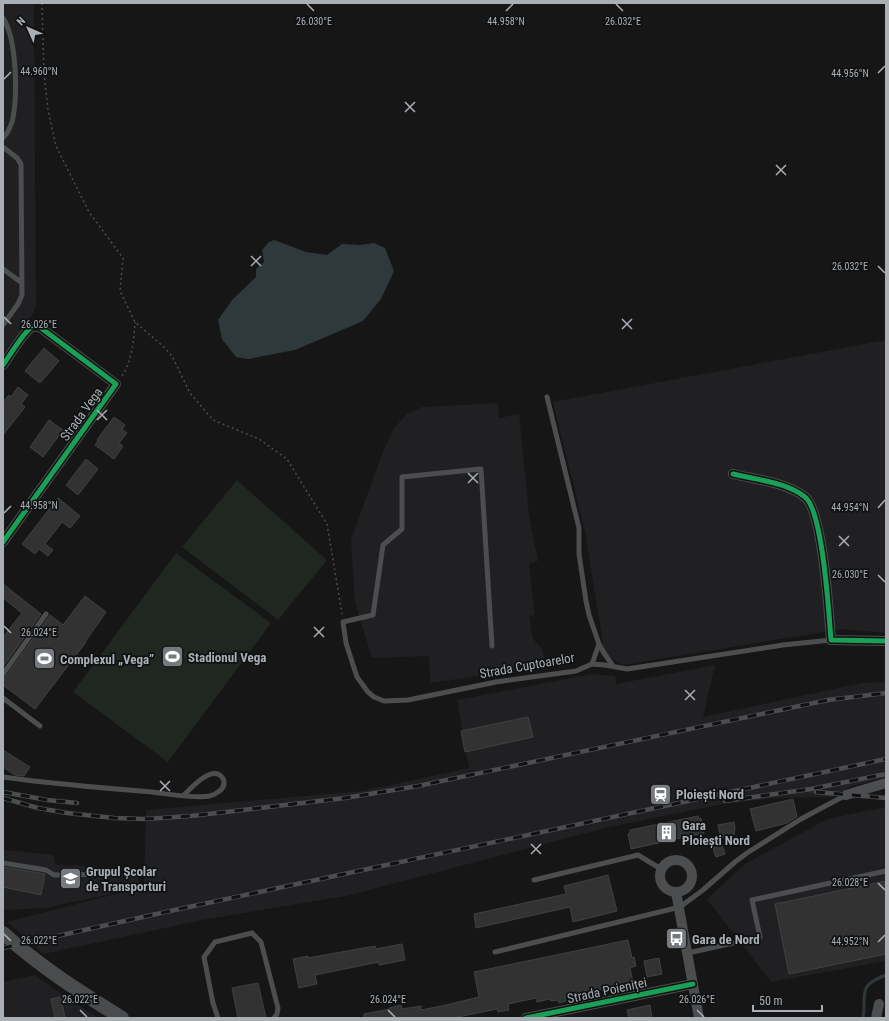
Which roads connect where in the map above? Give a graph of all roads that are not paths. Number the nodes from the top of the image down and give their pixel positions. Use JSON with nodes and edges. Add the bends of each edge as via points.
{"nodes":[{"id":1,"x":3,"y":18,"type":"edge"},
{"id":2,"x":3,"y":138,"type":"edge"},
{"id":3,"x":3,"y":147,"type":"edge"},
{"id":4,"x":3,"y":269,"type":"edge"},
{"id":5,"x":22,"y":283,"type":"junction"},
{"id":6,"x":3,"y":325,"type":"edge"},
{"id":7,"x":3,"y":365,"type":"edge"},
{"id":8,"x":547,"y":397,"type":"dead end"},
{"id":9,"x":734,"y":474,"type":"dead end"},
{"id":10,"x":7,"y":527,"type":"edge"},
{"id":11,"x":3,"y":542,"type":"edge"},
{"id":12,"x":46,"y":614,"type":"dead end"},
{"id":13,"x":831,"y":640,"type":"junction"},
{"id":14,"x":886,"y":641,"type":"edge"},
{"id":15,"x":599,"y":644,"type":"junction"},
{"id":16,"x":492,"y":646,"type":"dead end"},
{"id":17,"x":592,"y":664,"type":"junction"},
{"id":18,"x":614,"y":666,"type":"junction"},
{"id":19,"x":3,"y":674,"type":"edge"},
{"id":20,"x":3,"y":698,"type":"edge"},
{"id":21,"x":40,"y":726,"type":"dead end"},
{"id":22,"x":3,"y":778,"type":"edge"},
{"id":23,"x":886,"y":783,"type":"edge"},
{"id":24,"x":846,"y":794,"type":"joint"},
{"id":25,"x":184,"y":795,"type":"junction"},
{"id":26,"x":3,"y":862,"type":"edge"},
{"id":27,"x":661,"y":869,"type":"junction"},
{"id":28,"x":886,"y":871,"type":"edge"},
{"id":29,"x":111,"y":874,"type":"dead end"},
{"id":30,"x":534,"y":880,"type":"dead end"},
{"id":31,"x":676,"y":892,"type":"junction"},
{"id":32,"x":680,"y":907,"type":"junction"},
{"id":33,"x":3,"y":933,"type":"edge"},
{"id":34,"x":495,"y":952,"type":"dead end"},
{"id":35,"x":688,"y":953,"type":"junction"},
{"id":36,"x":694,"y":984,"type":"junction"},
{"id":37,"x":880,"y":1004,"type":"dead end"},
{"id":38,"x":122,"y":1018,"type":"edge"},
{"id":39,"x":218,"y":1018,"type":"edge"},
{"id":40,"x":274,"y":1018,"type":"edge"},
{"id":41,"x":526,"y":1018,"type":"edge"},
{"id":42,"x":700,"y":1018,"type":"edge"},
{"id":43,"x":876,"y":1018,"type":"edge"}],
"edges":[{"from":1,"to":2,"type":"lane","via":[[10,32],[15,66],[12,122]]},
{"from":3,"to":5,"type":"lane","via":[[21,164]]},
{"from":4,"to":5,"type":"lane"},
{"from":5,"to":6,"type":"lane","via":[[22,295],[18,304]]},
{"from":7,"to":10,"type":"street","name":"Strada Vega","via":[[30,329],[37,326],[116,384]]},
{"from":8,"to":15,"type":"lane","via":[[579,528],[579,554],[586,601]]},
{"from":9,"to":13,"type":"street","via":[[775,483],[807,498],[814,513],[825,568]]},
{"from":10,"to":11,"type":"street","name":"Strada Vega"},
{"from":12,"to":19,"type":"lane"},
{"from":13,"to":14,"type":"street","name":"Strada Cuptoarelor"},
{"from":13,"to":18,"type":"lane","name":"Strada Cuptoarelor","via":[[637,668],[621,669]]},
{"from":15,"to":17,"type":"lane"},
{"from":15,"to":18,"type":"lane"},
{"from":16,"to":17,"type":"lane","name":"Strada Cuptoarelor","via":[[481,470],[402,477],[402,529],[383,545],[373,615],[343,622],[346,643],[358,677],[368,692],[384,701],[408,700],[496,682],[576,671]]},
{"from":17,"to":18,"type":"lane","name":"Strada Cuptoarelor"},
{"from":20,"to":21,"type":"lane"},
{"from":22,"to":25,"type":"lane"},
{"from":23,"to":24,"type":"street"},
{"from":24,"to":32,"type":"lane","via":[[746,853]]},
{"from":25,"to":25,"type":"lane","via":[[209,796],[224,786],[224,782],[219,774],[209,774]]},
{"from":26,"to":29,"type":"lane","via":[[46,870],[54,875]]},
{"from":27,"to":30,"type":"lane","via":[[638,856]]},
{"from":27,"to":31,"type":"street","via":[[661,883],[667,890]]},
{"from":27,"to":31,"type":"street","via":[[673,860],[688,865],[692,880],[686,889]]},
{"from":28,"to":35,"type":"lane","via":[[752,900],[760,937]]},
{"from":31,"to":32,"type":"street"},
{"from":32,"to":34,"type":"lane"},
{"from":32,"to":35,"type":"street"},
{"from":33,"to":38,"type":"main road","via":[[53,974]]},
{"from":35,"to":36,"type":"street"},
{"from":36,"to":41,"type":"street","name":"Strada Poieniței"},
{"from":36,"to":42,"type":"street"},
{"from":37,"to":43,"type":"street"},
{"from":39,"to":40,"type":"lane","via":[[204,957],[215,942],[252,933],[261,942],[278,1008]]}]}
